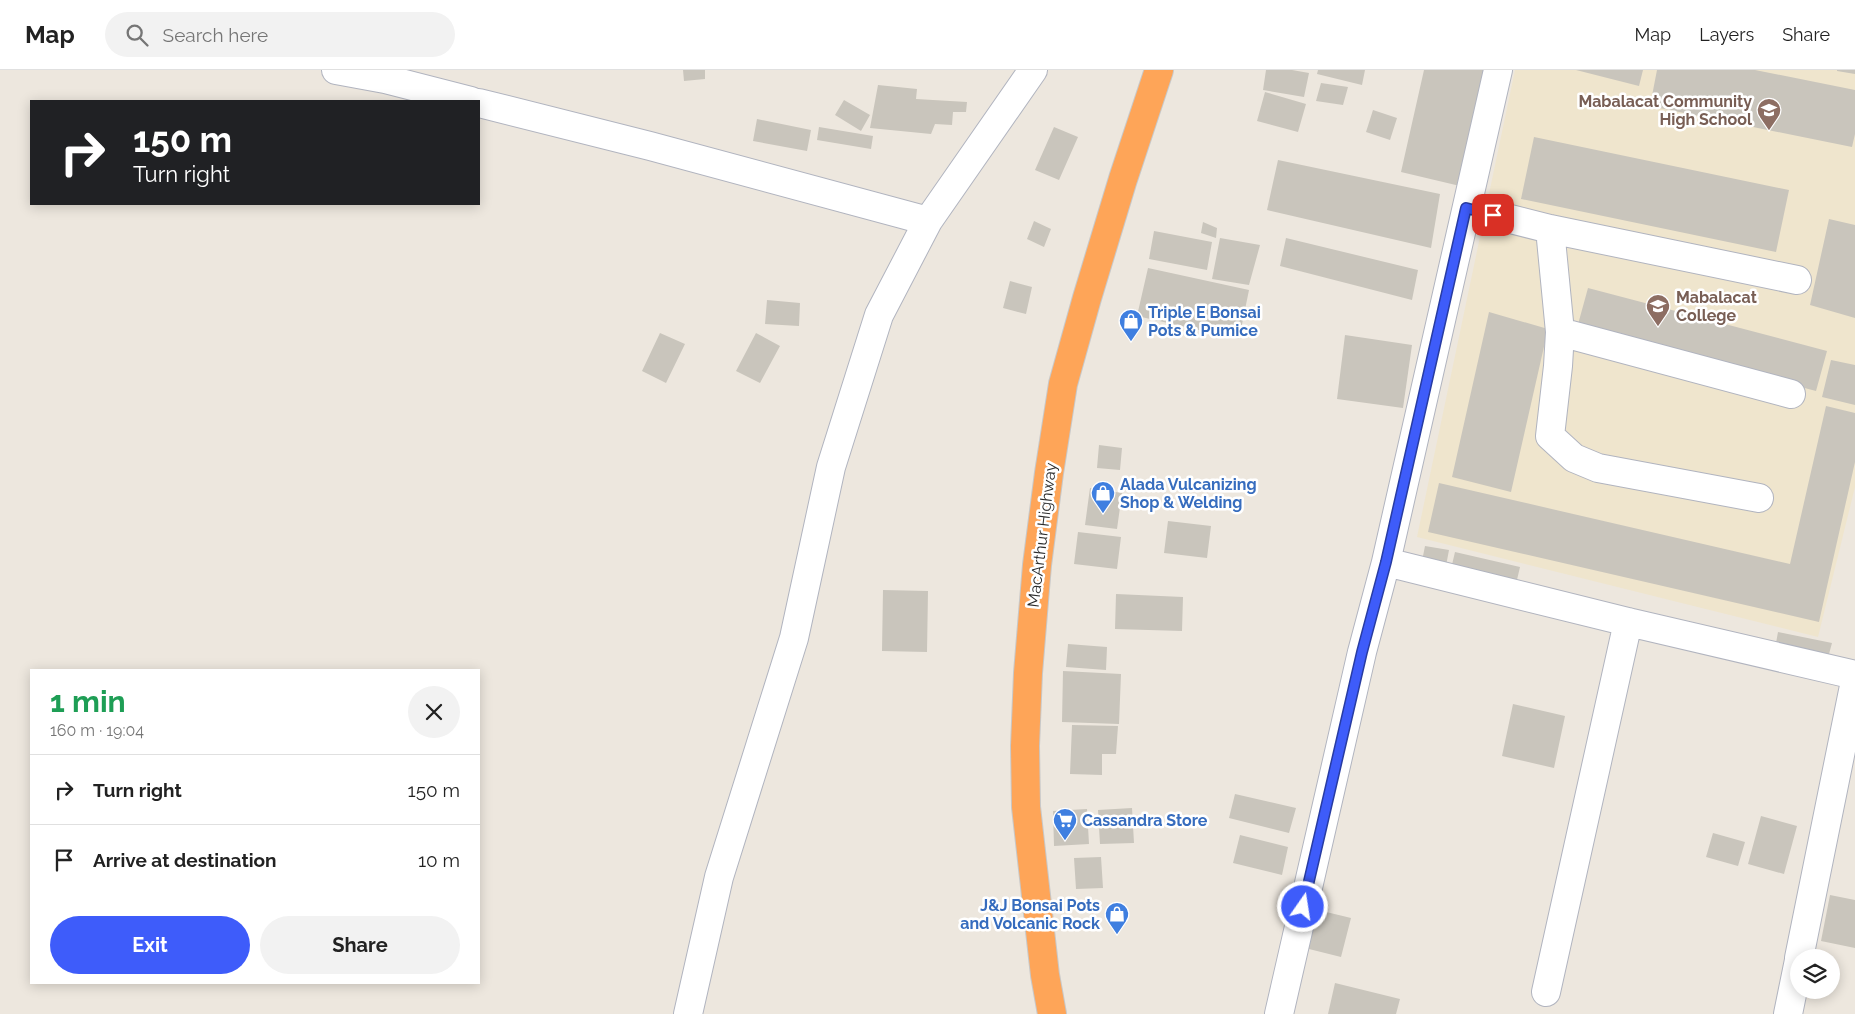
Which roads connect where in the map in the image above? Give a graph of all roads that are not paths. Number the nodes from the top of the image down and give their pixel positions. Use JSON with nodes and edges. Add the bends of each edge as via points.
{"nodes":[{"id":1,"x":336,"y":70,"type":"edge"},
{"id":2,"x":1033,"y":70,"type":"edge"},
{"id":3,"x":1158,"y":70,"type":"edge"},
{"id":4,"x":1498,"y":70,"type":"edge"},
{"id":5,"x":467,"y":100,"type":"edge"},
{"id":6,"x":480,"y":103,"type":"edge"},
{"id":7,"x":1466,"y":208,"type":"junction"},
{"id":8,"x":928,"y":221,"type":"junction"},
{"id":9,"x":1550,"y":230,"type":"junction"},
{"id":10,"x":1797,"y":280,"type":"dead end"},
{"id":11,"x":1560,"y":332,"type":"junction"},
{"id":12,"x":1791,"y":394,"type":"dead end"},
{"id":13,"x":1759,"y":498,"type":"dead end"},
{"id":14,"x":1386,"y":562,"type":"junction"},
{"id":15,"x":1628,"y":622,"type":"junction"},
{"id":16,"x":1855,"y":675,"type":"edge"},
{"id":17,"x":1855,"y":681,"type":"edge"},
{"id":18,"x":1801,"y":949,"type":"edge"},
{"id":19,"x":1546,"y":992,"type":"dead end"},
{"id":20,"x":1791,"y":999,"type":"edge"},
{"id":21,"x":688,"y":1014,"type":"edge"},
{"id":22,"x":1052,"y":1014,"type":"edge"},
{"id":23,"x":1279,"y":1014,"type":"edge"},
{"id":24,"x":1788,"y":1014,"type":"edge"}],
"edges":[{"from":1,"to":5,"type":"street"},
{"from":2,"to":8,"type":"street"},
{"from":3,"to":22,"type":"highway","name":"MacArthur Highway","via":[[1063,384],[1037,565],[1026,728],[1026,807]]},
{"from":4,"to":7,"type":"street"},
{"from":6,"to":8,"type":"street"},
{"from":7,"to":9,"type":"street"},
{"from":7,"to":14,"type":"street"},
{"from":8,"to":21,"type":"street","via":[[879,315],[831,467],[794,638],[719,877]]},
{"from":9,"to":10,"type":"street"},
{"from":9,"to":11,"type":"street"},
{"from":11,"to":12,"type":"street"},
{"from":11,"to":13,"type":"street","via":[[1550,436],[1574,458],[1598,468]]},
{"from":14,"to":15,"type":"street"},
{"from":14,"to":23,"type":"street","via":[[1362,652]]},
{"from":15,"to":16,"type":"street"},
{"from":15,"to":19,"type":"street"},
{"from":17,"to":18,"type":"street"},
{"from":20,"to":24,"type":"street"}]}
